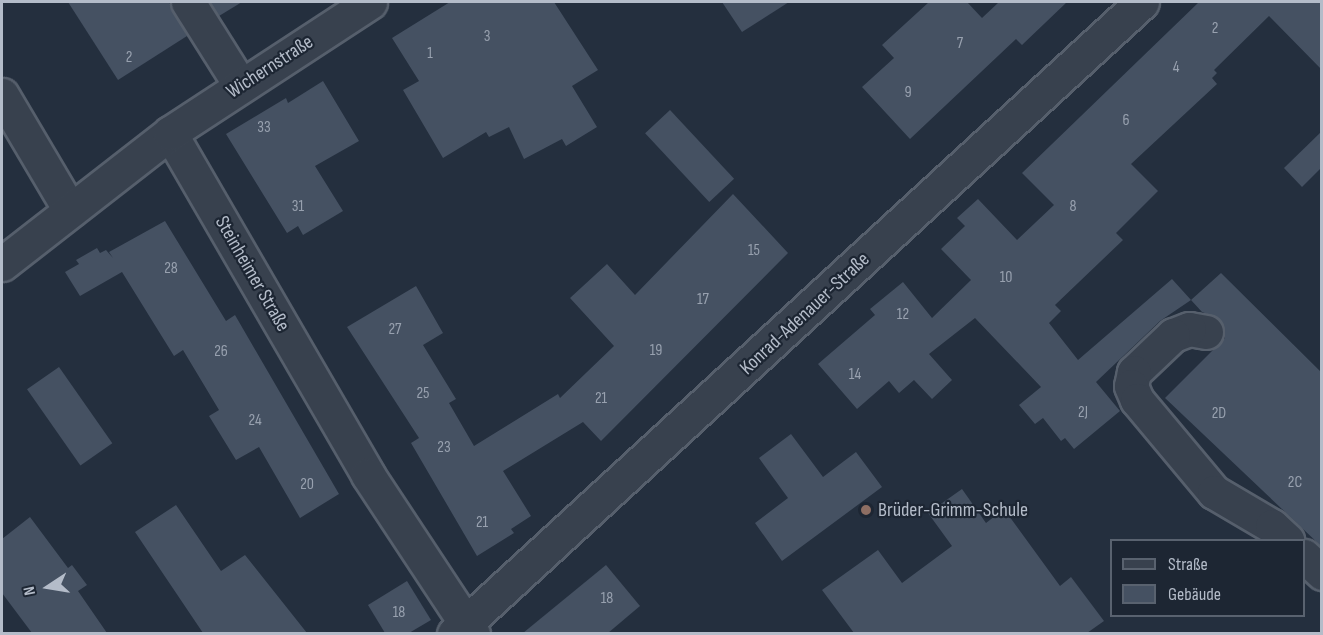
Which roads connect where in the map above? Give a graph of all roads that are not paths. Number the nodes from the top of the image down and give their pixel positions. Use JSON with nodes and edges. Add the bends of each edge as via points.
{"nodes":[{"id":1,"x":188,"y":2,"type":"edge"},
{"id":2,"x":370,"y":2,"type":"edge"},
{"id":3,"x":1142,"y":2,"type":"edge"},
{"id":4,"x":241,"y":86,"type":"junction"},
{"id":5,"x":2,"y":95,"type":"edge"},
{"id":6,"x":170,"y":134,"type":"junction"},
{"id":7,"x":70,"y":210,"type":"junction"},
{"id":8,"x":2,"y":264,"type":"edge"},
{"id":9,"x":1206,"y":332,"type":"dead end"},
{"id":10,"x":1286,"y":539,"type":"edge"},
{"id":11,"x":1305,"y":557,"type":"edge"},
{"id":12,"x":1322,"y":573,"type":"edge"},
{"id":13,"x":464,"y":630,"type":"edge"}],
"edges":[{"from":1,"to":4,"type":"street"},
{"from":2,"to":4,"type":"street","name":"Wichernstraße"},
{"from":3,"to":13,"type":"street","name":"Konrad-Adenauer-Straße"},
{"from":4,"to":6,"type":"street","name":"Wichernstraße"},
{"from":5,"to":7,"type":"street"},
{"from":6,"to":7,"type":"street"},
{"from":6,"to":13,"type":"street","name":"Steinheimer Straße","via":[[368,475]]},
{"from":7,"to":8,"type":"street"},
{"from":9,"to":10,"type":"street","via":[[1189,329],[1173,334],[1134,372],[1131,386],[1137,400],[1214,492],[1272,526]]},
{"from":11,"to":12,"type":"street"}]}
